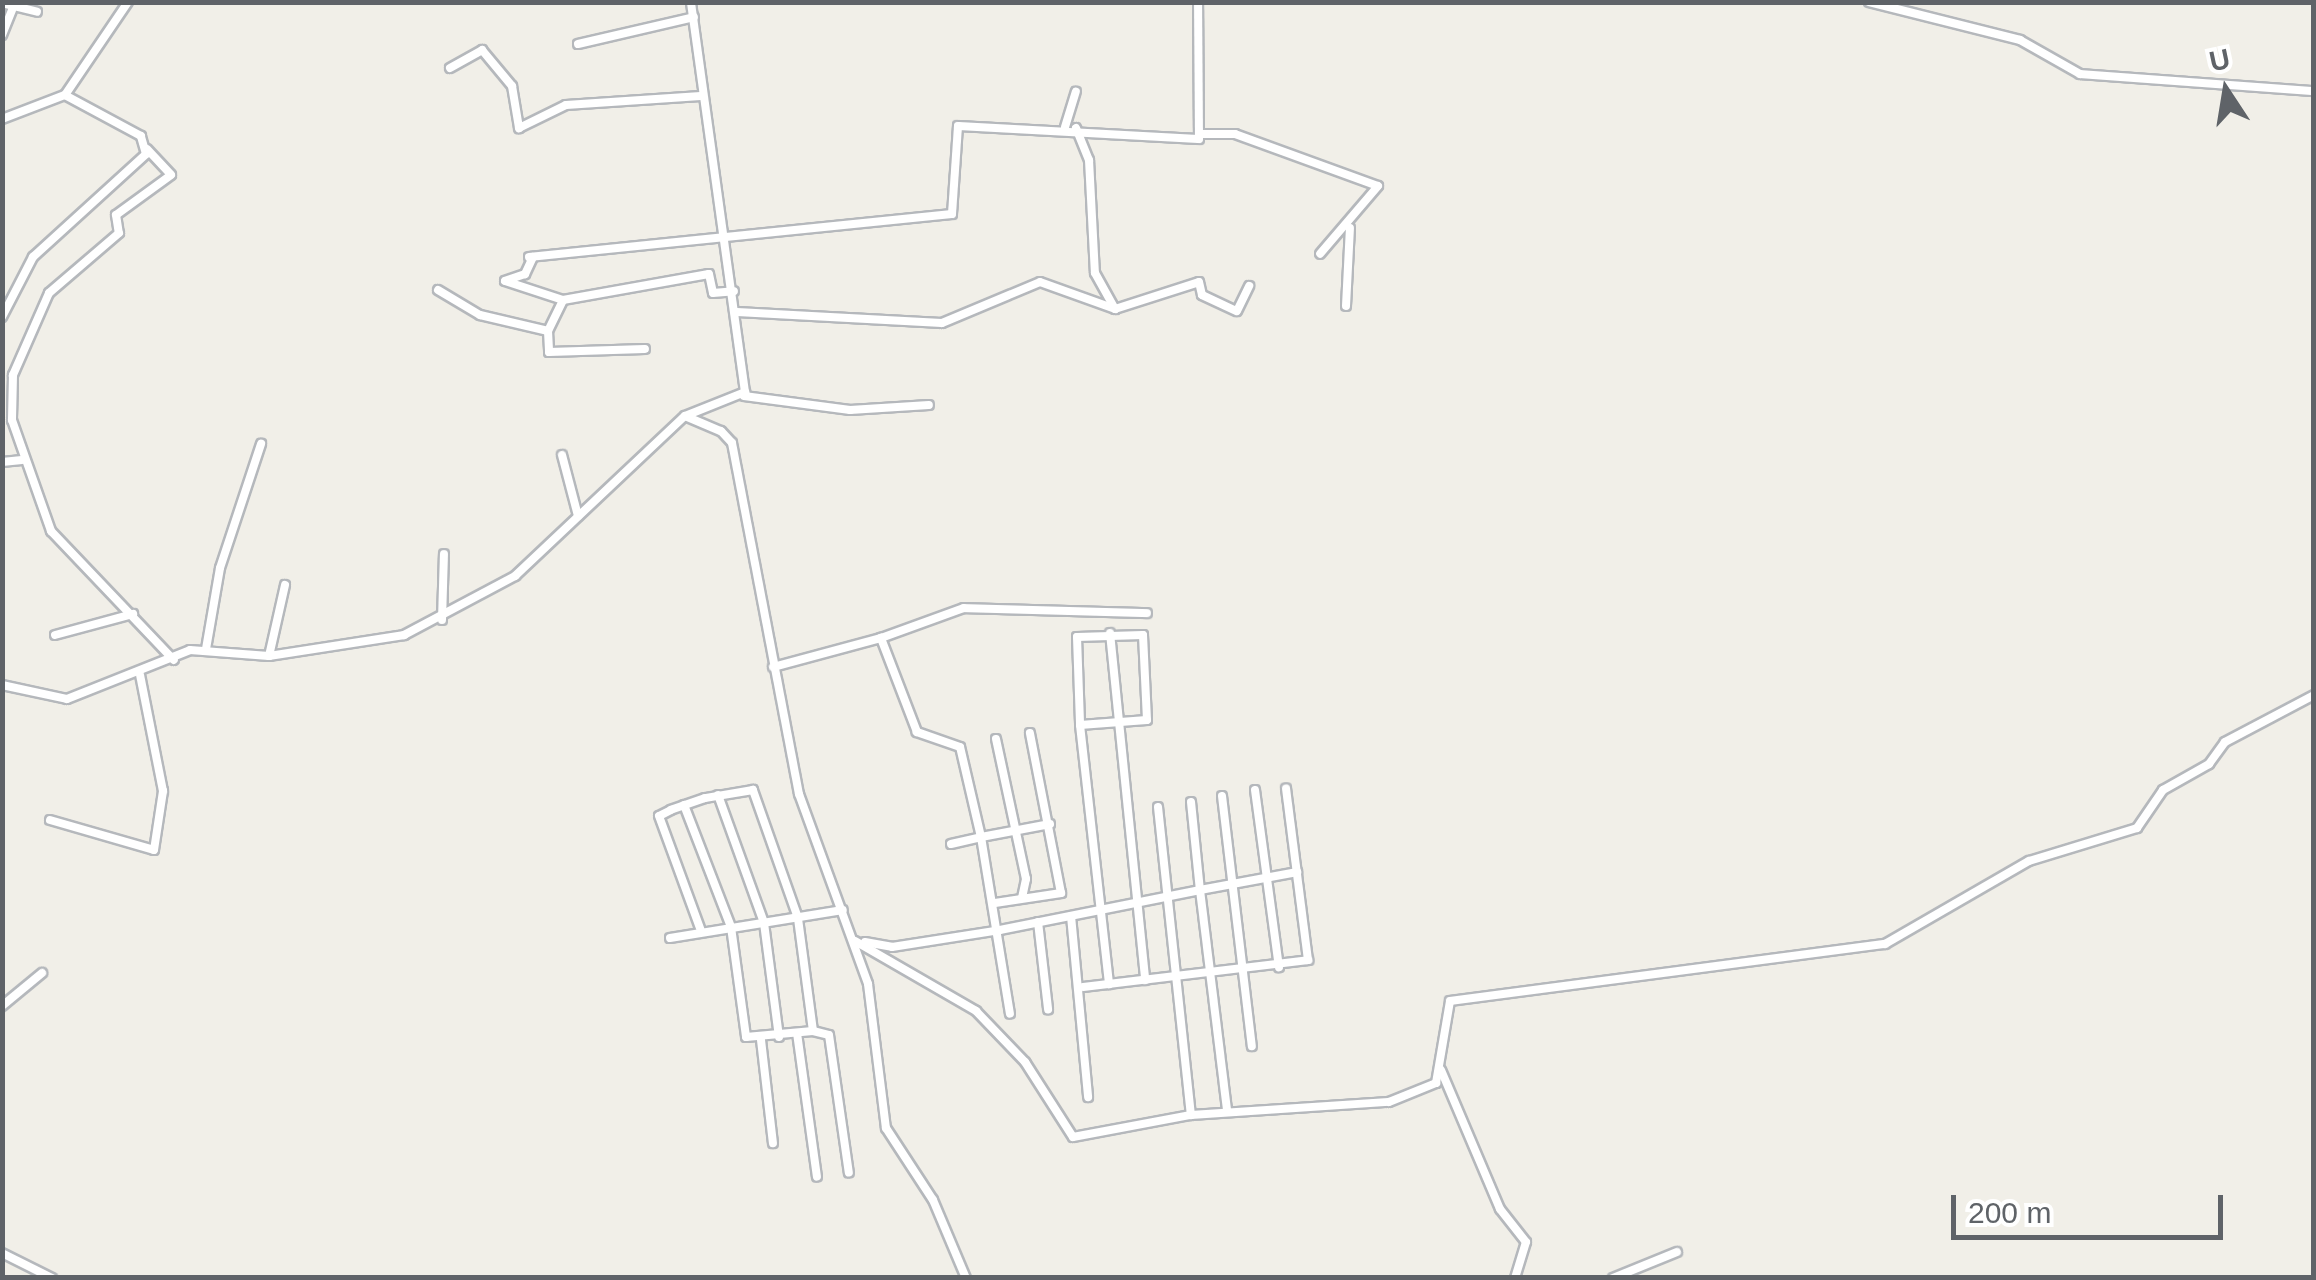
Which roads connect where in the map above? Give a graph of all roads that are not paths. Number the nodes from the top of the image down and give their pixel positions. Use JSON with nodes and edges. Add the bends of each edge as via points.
{"nodes":[{"id":1,"x":128,"y":2,"type":"edge"},
{"id":2,"x":692,"y":2,"type":"edge"},
{"id":3,"x":1198,"y":2,"type":"edge"},
{"id":4,"x":1869,"y":2,"type":"edge"},
{"id":5,"x":2,"y":3,"type":"edge"},
{"id":6,"x":14,"y":5,"type":"junction"},
{"id":7,"x":37,"y":12,"type":"dead end"},
{"id":8,"x":694,"y":18,"type":"junction"},
{"id":9,"x":2,"y":35,"type":"edge"},
{"id":10,"x":578,"y":44,"type":"dead end"},
{"id":11,"x":450,"y":68,"type":"dead end"},
{"id":12,"x":2314,"y":91,"type":"edge"},
{"id":13,"x":1076,"y":92,"type":"dead end"},
{"id":14,"x":65,"y":95,"type":"junction"},
{"id":15,"x":701,"y":96,"type":"junction"},
{"id":16,"x":2,"y":119,"type":"edge"},
{"id":17,"x":1065,"y":127,"type":"junction"},
{"id":18,"x":1076,"y":128,"type":"junction"},
{"id":19,"x":1202,"y":134,"type":"junction"},
{"id":20,"x":147,"y":149,"type":"junction"},
{"id":21,"x":1350,"y":228,"type":"junction"},
{"id":22,"x":725,"y":232,"type":"junction"},
{"id":23,"x":1320,"y":254,"type":"dead end"},
{"id":24,"x":1250,"y":286,"type":"dead end"},
{"id":25,"x":438,"y":290,"type":"dead end"},
{"id":26,"x":734,"y":291,"type":"junction"},
{"id":27,"x":563,"y":300,"type":"junction"},
{"id":28,"x":1346,"y":306,"type":"dead end"},
{"id":29,"x":1114,"y":309,"type":"junction"},
{"id":30,"x":737,"y":312,"type":"junction"},
{"id":31,"x":2,"y":317,"type":"edge"},
{"id":32,"x":548,"y":331,"type":"junction"},
{"id":33,"x":646,"y":349,"type":"dead end"},
{"id":34,"x":744,"y":396,"type":"junction"},
{"id":35,"x":929,"y":405,"type":"dead end"},
{"id":36,"x":685,"y":416,"type":"junction"},
{"id":37,"x":261,"y":444,"type":"dead end"},
{"id":38,"x":562,"y":455,"type":"dead end"},
{"id":39,"x":22,"y":460,"type":"junction"},
{"id":40,"x":2,"y":462,"type":"edge"},
{"id":41,"x":578,"y":516,"type":"junction"},
{"id":42,"x":444,"y":554,"type":"dead end"},
{"id":43,"x":285,"y":586,"type":"dead end"},
{"id":44,"x":1147,"y":613,"type":"dead end"},
{"id":45,"x":133,"y":614,"type":"junction"},
{"id":46,"x":442,"y":620,"type":"junction"},
{"id":47,"x":1110,"y":633,"type":"junction"},
{"id":48,"x":54,"y":634,"type":"dead end"},
{"id":49,"x":881,"y":638,"type":"junction"},
{"id":50,"x":206,"y":649,"type":"junction"},
{"id":51,"x":269,"y":656,"type":"junction"},
{"id":52,"x":174,"y":660,"type":"junction"},
{"id":53,"x":773,"y":667,"type":"junction"},
{"id":54,"x":140,"y":675,"type":"junction"},
{"id":55,"x":2,"y":685,"type":"edge"},
{"id":56,"x":2314,"y":695,"type":"edge"},
{"id":57,"x":1115,"y":724,"type":"junction"},
{"id":58,"x":1080,"y":725,"type":"junction"},
{"id":59,"x":1030,"y":733,"type":"dead end"},
{"id":60,"x":996,"y":739,"type":"dead end"},
{"id":61,"x":1286,"y":788,"type":"dead end"},
{"id":62,"x":1255,"y":790,"type":"dead end"},
{"id":63,"x":718,"y":795,"type":"junction"},
{"id":64,"x":1222,"y":796,"type":"dead end"},
{"id":65,"x":1191,"y":802,"type":"dead end"},
{"id":66,"x":684,"y":805,"type":"junction"},
{"id":67,"x":1158,"y":807,"type":"dead end"},
{"id":68,"x":50,"y":820,"type":"dead end"},
{"id":69,"x":1050,"y":824,"type":"junction"},
{"id":70,"x":1018,"y":830,"type":"junction"},
{"id":71,"x":981,"y":837,"type":"junction"},
{"id":72,"x":951,"y":844,"type":"dead end"},
{"id":73,"x":1298,"y":872,"type":"junction"},
{"id":74,"x":1268,"y":876,"type":"junction"},
{"id":75,"x":1233,"y":882,"type":"junction"},
{"id":76,"x":1200,"y":890,"type":"junction"},
{"id":77,"x":1168,"y":897,"type":"junction"},
{"id":78,"x":1022,"y":898,"type":"junction"},
{"id":79,"x":1134,"y":901,"type":"junction"},
{"id":80,"x":995,"y":902,"type":"junction"},
{"id":81,"x":1100,"y":908,"type":"junction"},
{"id":82,"x":842,"y":910,"type":"junction"},
{"id":83,"x":1071,"y":916,"type":"junction"},
{"id":84,"x":798,"y":918,"type":"junction"},
{"id":85,"x":1038,"y":922,"type":"junction"},
{"id":86,"x":764,"y":923,"type":"junction"},
{"id":87,"x":731,"y":927,"type":"junction"},
{"id":88,"x":1000,"y":930,"type":"junction"},
{"id":89,"x":700,"y":931,"type":"junction"},
{"id":90,"x":670,"y":938,"type":"dead end"},
{"id":91,"x":855,"y":941,"type":"junction"},
{"id":92,"x":1279,"y":967,"type":"junction"},
{"id":93,"x":1246,"y":970,"type":"junction"},
{"id":94,"x":1209,"y":973,"type":"junction"},
{"id":95,"x":42,"y":974,"type":"dead end"},
{"id":96,"x":1177,"y":976,"type":"junction"},
{"id":97,"x":1145,"y":980,"type":"junction"},
{"id":98,"x":1109,"y":984,"type":"junction"},
{"id":99,"x":1082,"y":986,"type":"junction"},
{"id":100,"x":2,"y":1006,"type":"edge"},
{"id":101,"x":1048,"y":1009,"type":"dead end"},
{"id":102,"x":1010,"y":1014,"type":"dead end"},
{"id":103,"x":813,"y":1030,"type":"junction"},
{"id":104,"x":797,"y":1033,"type":"junction"},
{"id":105,"x":779,"y":1036,"type":"junction"},
{"id":106,"x":761,"y":1040,"type":"junction"},
{"id":107,"x":1252,"y":1046,"type":"dead end"},
{"id":108,"x":1440,"y":1070,"type":"junction"},
{"id":109,"x":1088,"y":1098,"type":"dead end"},
{"id":110,"x":1227,"y":1111,"type":"junction"},
{"id":111,"x":1191,"y":1115,"type":"junction"},
{"id":112,"x":774,"y":1143,"type":"dead end"},
{"id":113,"x":849,"y":1173,"type":"dead end"},
{"id":114,"x":817,"y":1177,"type":"dead end"},
{"id":115,"x":1677,"y":1252,"type":"dead end"},
{"id":116,"x":2,"y":1253,"type":"edge"},
{"id":117,"x":52,"y":1278,"type":"edge"},
{"id":118,"x":966,"y":1278,"type":"edge"},
{"id":119,"x":1515,"y":1278,"type":"edge"},
{"id":120,"x":1613,"y":1278,"type":"edge"}],
"edges":[{"from":1,"to":14,"type":"street"},
{"from":2,"to":8,"type":"street"},
{"from":3,"to":19,"type":"street"},
{"from":4,"to":12,"type":"street","via":[[2020,40],[2080,74]]},
{"from":5,"to":6,"type":"street"},
{"from":6,"to":7,"type":"street"},
{"from":6,"to":9,"type":"street"},
{"from":8,"to":10,"type":"street"},
{"from":8,"to":15,"type":"street"},
{"from":11,"to":15,"type":"street","via":[[482,50],[512,86],[519,128],[566,105]]},
{"from":13,"to":17,"type":"street"},
{"from":14,"to":16,"type":"street"},
{"from":14,"to":20,"type":"street","via":[[141,136]]},
{"from":15,"to":22,"type":"street"},
{"from":17,"to":18,"type":"street"},
{"from":17,"to":22,"type":"street","via":[[956,128],[952,214]]},
{"from":18,"to":19,"type":"street"},
{"from":18,"to":29,"type":"street","via":[[1089,160],[1095,273]]},
{"from":19,"to":21,"type":"street","via":[[1235,134],[1367,178],[1376,193]]},
{"from":20,"to":31,"type":"street","via":[[22,269]]},
{"from":20,"to":39,"type":"street","via":[[171,175],[116,215],[119,232],[64,274],[22,352],[12,420]]},
{"from":21,"to":23,"type":"street"},
{"from":21,"to":28,"type":"street"},
{"from":22,"to":26,"type":"street"},
{"from":22,"to":27,"type":"street","via":[[532,256],[525,274],[505,282]]},
{"from":24,"to":29,"type":"street","via":[[1238,311],[1202,295],[1199,282]]},
{"from":25,"to":32,"type":"street","via":[[480,315]]},
{"from":26,"to":27,"type":"street","via":[[713,293],[709,274]]},
{"from":26,"to":30,"type":"street"},
{"from":27,"to":32,"type":"street"},
{"from":29,"to":30,"type":"street","via":[[1040,282],[942,324]]},
{"from":30,"to":34,"type":"street"},
{"from":32,"to":33,"type":"street","via":[[549,352]]},
{"from":34,"to":35,"type":"street","via":[[850,410]]},
{"from":34,"to":36,"type":"street"},
{"from":36,"to":41,"type":"street"},
{"from":36,"to":53,"type":"street","via":[[732,443]]},
{"from":37,"to":50,"type":"street","via":[[220,568]]},
{"from":38,"to":41,"type":"street"},
{"from":39,"to":40,"type":"street"},
{"from":39,"to":45,"type":"street","via":[[51,531]]},
{"from":41,"to":46,"type":"street","via":[[515,576]]},
{"from":42,"to":46,"type":"street"},
{"from":43,"to":51,"type":"street"},
{"from":44,"to":49,"type":"street","via":[[964,608]]},
{"from":45,"to":48,"type":"street"},
{"from":45,"to":52,"type":"street"},
{"from":46,"to":51,"type":"street","via":[[358,645]]},
{"from":47,"to":57,"type":"street"},
{"from":47,"to":57,"type":"street","via":[[1145,638],[1147,720]]},
{"from":47,"to":58,"type":"street","via":[[1078,635]]},
{"from":49,"to":53,"type":"street"},
{"from":49,"to":71,"type":"street","via":[[916,732],[960,747]]},
{"from":50,"to":51,"type":"street"},
{"from":50,"to":52,"type":"street"},
{"from":52,"to":54,"type":"street"},
{"from":53,"to":82,"type":"street","via":[[799,794]]},
{"from":54,"to":55,"type":"street","via":[[68,699]]},
{"from":54,"to":68,"type":"street","via":[[163,792],[154,850]]},
{"from":56,"to":108,"type":"street","via":[[2225,742],[2209,764],[2163,790],[2138,828],[2029,861],[1885,944],[1461,997],[1446,1004]]},
{"from":57,"to":58,"type":"street"},
{"from":57,"to":79,"type":"street"},
{"from":58,"to":81,"type":"street"},
{"from":59,"to":69,"type":"street"},
{"from":60,"to":70,"type":"street"},
{"from":61,"to":73,"type":"street"},
{"from":62,"to":74,"type":"street"},
{"from":63,"to":66,"type":"street"},
{"from":63,"to":84,"type":"street","via":[[756,794]]},
{"from":63,"to":86,"type":"street"},
{"from":64,"to":75,"type":"street"},
{"from":65,"to":76,"type":"street"},
{"from":66,"to":87,"type":"street"},
{"from":66,"to":89,"type":"street","via":[[658,820]]},
{"from":67,"to":77,"type":"street"},
{"from":69,"to":70,"type":"street"},
{"from":69,"to":78,"type":"street","via":[[1061,893],[1040,903]]},
{"from":70,"to":71,"type":"street"},
{"from":70,"to":78,"type":"street"},
{"from":71,"to":72,"type":"street"},
{"from":71,"to":80,"type":"street"},
{"from":73,"to":74,"type":"street"},
{"from":73,"to":92,"type":"street","via":[[1308,960]]},
{"from":74,"to":75,"type":"street"},
{"from":74,"to":92,"type":"street"},
{"from":75,"to":76,"type":"street"},
{"from":75,"to":93,"type":"street"},
{"from":76,"to":77,"type":"street"},
{"from":76,"to":94,"type":"street"},
{"from":77,"to":79,"type":"street"},
{"from":77,"to":96,"type":"street"},
{"from":78,"to":80,"type":"street"},
{"from":79,"to":81,"type":"street"},
{"from":79,"to":97,"type":"street"},
{"from":80,"to":88,"type":"street"},
{"from":81,"to":83,"type":"street"},
{"from":81,"to":98,"type":"street"},
{"from":82,"to":84,"type":"street"},
{"from":82,"to":91,"type":"street"},
{"from":83,"to":85,"type":"street"},
{"from":83,"to":99,"type":"street"},
{"from":84,"to":86,"type":"street"},
{"from":84,"to":103,"type":"street"},
{"from":85,"to":88,"type":"street"},
{"from":85,"to":101,"type":"street"},
{"from":86,"to":87,"type":"street"},
{"from":86,"to":105,"type":"street"},
{"from":87,"to":89,"type":"street"},
{"from":87,"to":106,"type":"street","via":[[746,1037]]},
{"from":88,"to":91,"type":"street","via":[[892,947]]},
{"from":88,"to":102,"type":"street"},
{"from":89,"to":90,"type":"street"},
{"from":91,"to":111,"type":"street","via":[[976,1011],[1074,1136]]},
{"from":91,"to":118,"type":"street","via":[[886,1128],[933,1200]]},
{"from":92,"to":93,"type":"street"},
{"from":93,"to":94,"type":"street"},
{"from":93,"to":107,"type":"street"},
{"from":94,"to":96,"type":"street"},
{"from":94,"to":110,"type":"street"},
{"from":95,"to":100,"type":"street"},
{"from":96,"to":97,"type":"street"},
{"from":96,"to":111,"type":"street"},
{"from":97,"to":98,"type":"street"},
{"from":98,"to":99,"type":"street"},
{"from":99,"to":109,"type":"street"},
{"from":103,"to":104,"type":"street"},
{"from":103,"to":113,"type":"street","via":[[829,1035]]},
{"from":104,"to":105,"type":"street"},
{"from":104,"to":114,"type":"street"},
{"from":105,"to":106,"type":"street"},
{"from":106,"to":112,"type":"street"},
{"from":108,"to":110,"type":"street","via":[[1436,1083],[1409,1098]]},
{"from":108,"to":119,"type":"street","via":[[1500,1209],[1526,1242]]},
{"from":110,"to":111,"type":"street"},
{"from":115,"to":120,"type":"street"},
{"from":116,"to":117,"type":"street"}]}
